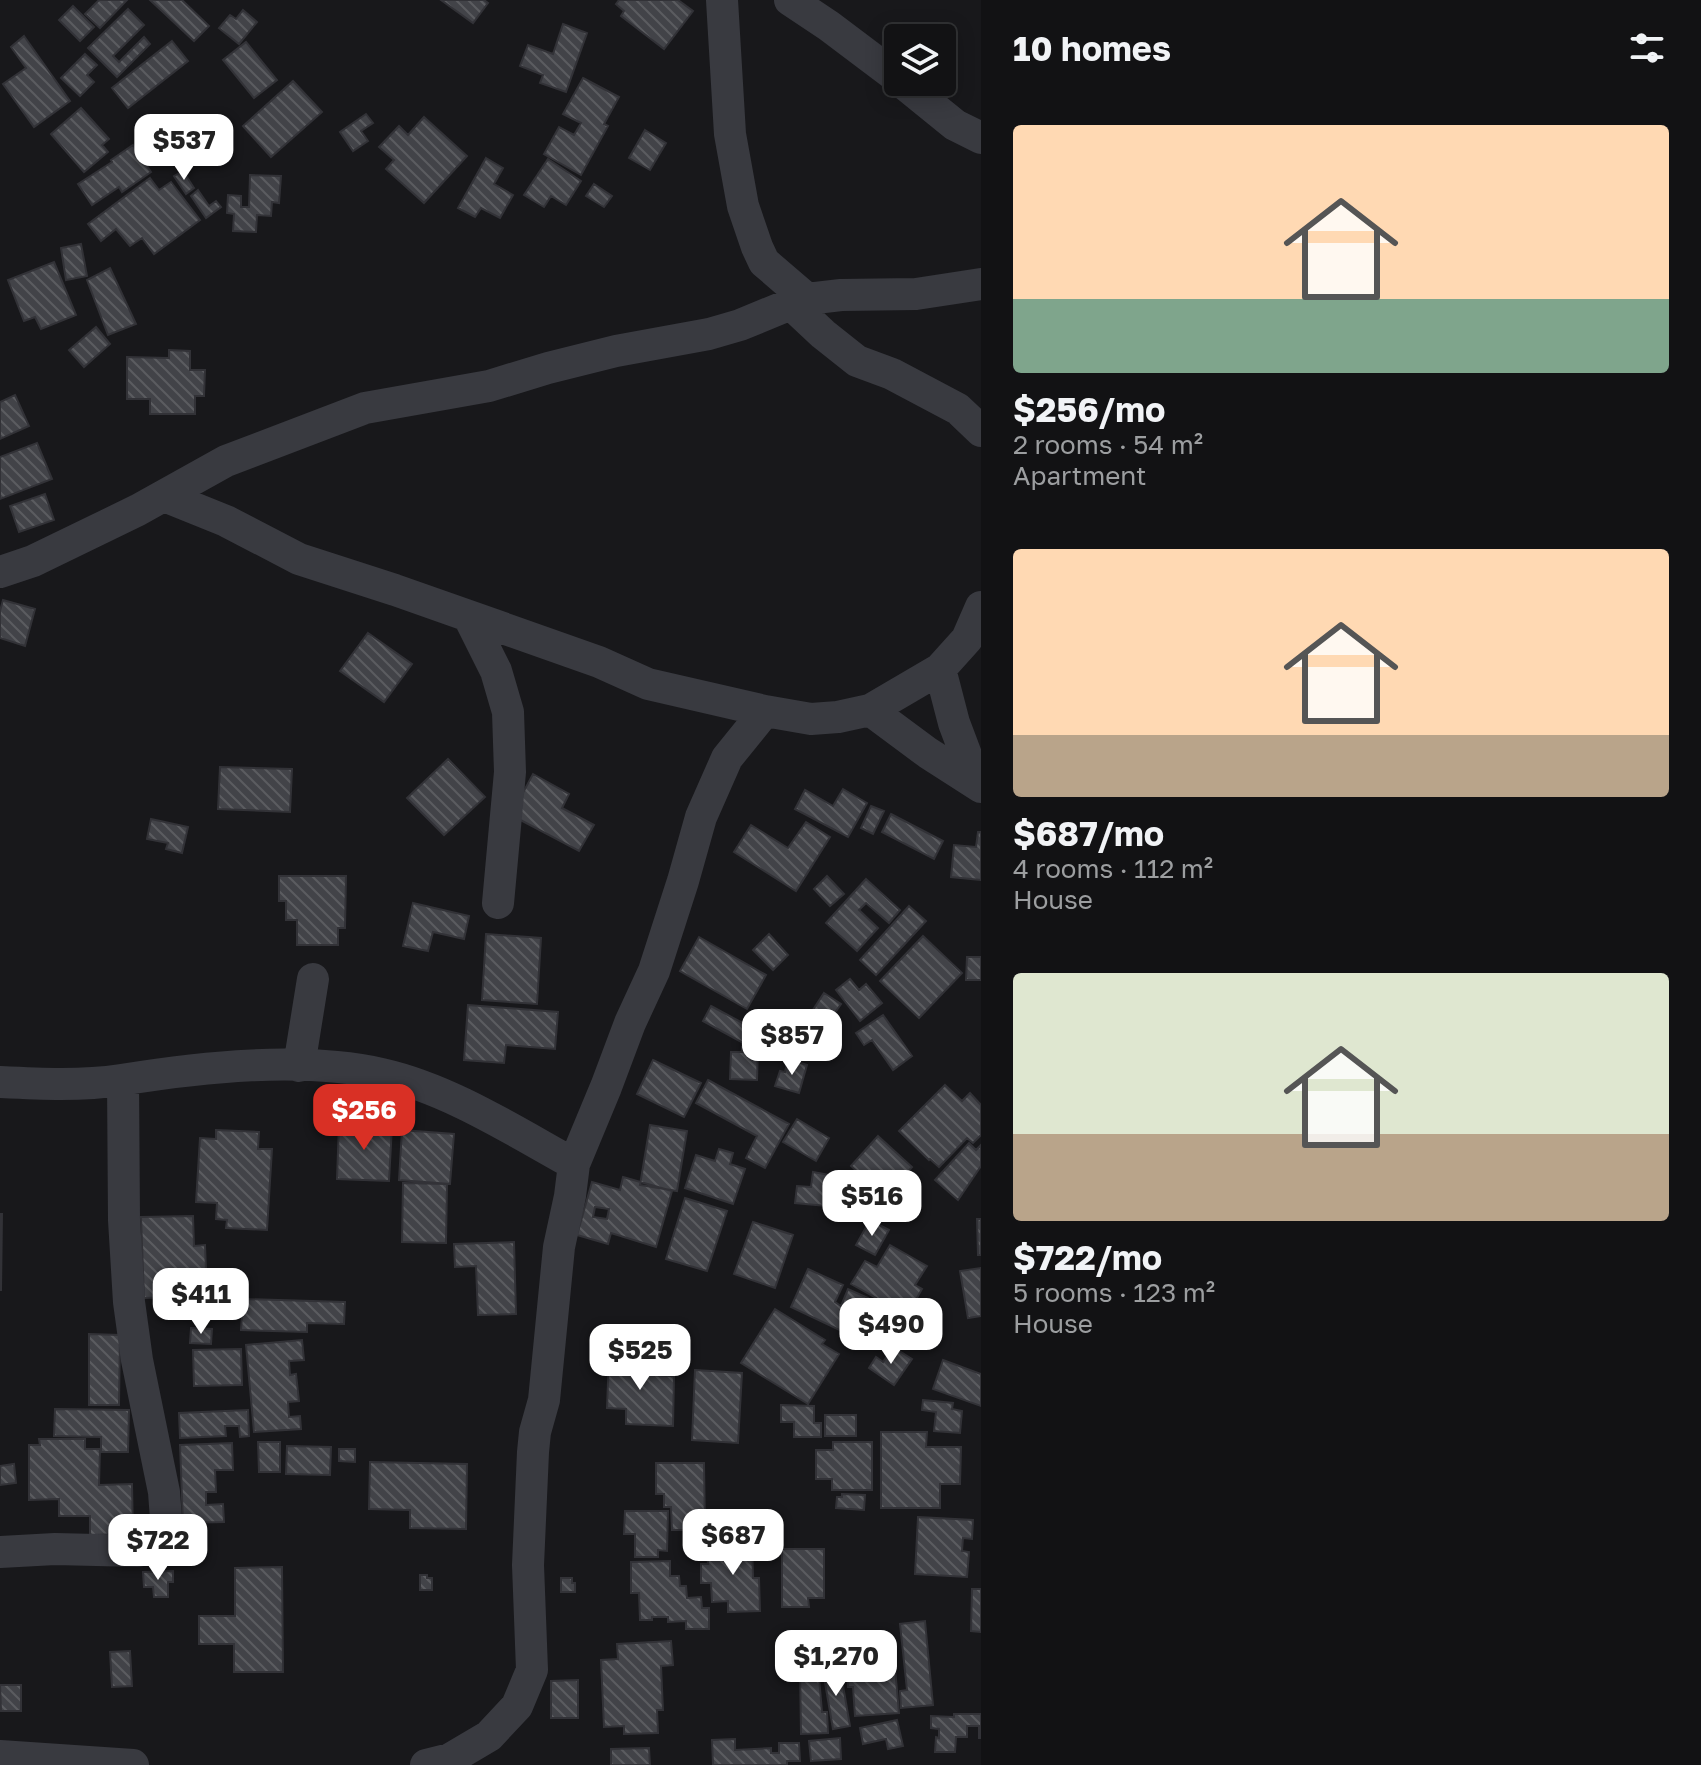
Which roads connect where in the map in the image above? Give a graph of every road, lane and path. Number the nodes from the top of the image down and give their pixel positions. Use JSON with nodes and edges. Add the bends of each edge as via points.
{"nodes":[{"id":1,"x":722,"y":0,"type":"edge"},
{"id":2,"x":790,"y":0,"type":"edge"},
{"id":3,"x":884,"y":68,"type":"edge"},
{"id":4,"x":920,"y":96,"type":"edge"},
{"id":5,"x":981,"y":138,"type":"edge"},
{"id":6,"x":981,"y":284,"type":"edge"},
{"id":7,"x":799,"y":302,"type":"junction"},
{"id":8,"x":981,"y":431,"type":"edge"},
{"id":9,"x":164,"y":496,"type":"junction"},
{"id":10,"x":0,"y":572,"type":"edge"},
{"id":11,"x":981,"y":607,"type":"edge"},
{"id":12,"x":469,"y":617,"type":"junction"},
{"id":13,"x":940,"y":669,"type":"junction"},
{"id":14,"x":870,"y":710,"type":"junction"},
{"id":15,"x":765,"y":711,"type":"junction"},
{"id":16,"x":979,"y":786,"type":"edge"},
{"id":17,"x":498,"y":903,"type":"dead end"},
{"id":18,"x":313,"y":979,"type":"dead end"},
{"id":19,"x":299,"y":1066,"type":"junction"},
{"id":20,"x":123,"y":1080,"type":"junction"},
{"id":21,"x":0,"y":1082,"type":"edge"},
{"id":22,"x":574,"y":1164,"type":"junction"},
{"id":23,"x":0,"y":1552,"type":"edge"},
{"id":24,"x":0,"y":1756,"type":"edge"},
{"id":25,"x":133,"y":1765,"type":"edge"},
{"id":26,"x":426,"y":1765,"type":"edge"}],
"edges":[{"from":1,"to":7,"type":"street","via":[[730,134],[743,206],[764,262]]},
{"from":2,"to":3,"type":"street"},
{"from":4,"to":5,"type":"street"},
{"from":6,"to":7,"type":"street"},
{"from":7,"to":8,"type":"street","via":[[823,334],[857,361],[958,409]]},
{"from":7,"to":9,"type":"street","via":[[709,334],[616,351],[489,386],[365,408],[226,461]]},
{"from":9,"to":10,"type":"street"},
{"from":9,"to":12,"type":"street","via":[[299,559]]},
{"from":11,"to":13,"type":"street","via":[[967,639]]},
{"from":12,"to":15,"type":"street","via":[[648,684]]},
{"from":12,"to":17,"type":"street","via":[[496,671],[508,712],[510,772]]},
{"from":13,"to":14,"type":"street"},
{"from":13,"to":16,"type":"street"},
{"from":14,"to":15,"type":"street","via":[[811,719]]},
{"from":14,"to":16,"type":"street"},
{"from":15,"to":22,"type":"street","via":[[727,758],[701,817],[654,971]]},
{"from":18,"to":19,"type":"street"},
{"from":19,"to":20,"type":"street","via":[[217,1067]]},
{"from":19,"to":22,"type":"street","via":[[382,1074],[445,1095]]},
{"from":20,"to":21,"type":"street"},
{"from":20,"to":23,"type":"street","via":[[129,1302],[166,1519],[159,1543],[138,1551]]},
{"from":22,"to":26,"type":"street","via":[[533,1452],[528,1565],[532,1670],[517,1706],[489,1736],[450,1759]]},
{"from":24,"to":25,"type":"street"}]}
